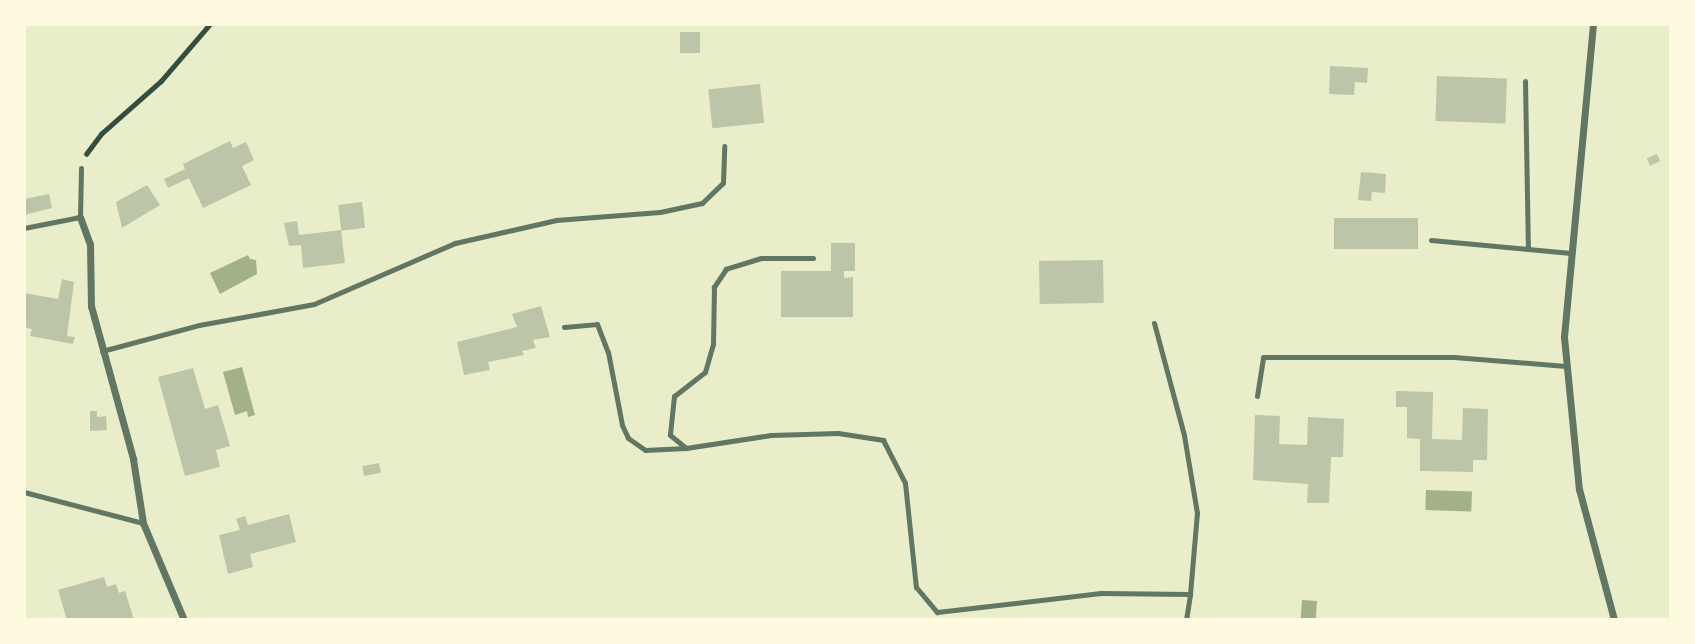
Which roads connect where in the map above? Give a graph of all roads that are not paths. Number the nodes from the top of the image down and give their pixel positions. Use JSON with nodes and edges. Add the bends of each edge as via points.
{"nodes":[{"id":1,"x":1592,"y":24,"type":"edge"},
{"id":2,"x":1525,"y":81,"type":"dead end"},
{"id":3,"x":724,"y":146,"type":"dead end"},
{"id":4,"x":81,"y":168,"type":"road end"},
{"id":5,"x":80,"y":218,"type":"junction"},
{"id":6,"x":24,"y":228,"type":"edge"},
{"id":7,"x":1431,"y":240,"type":"dead end"},
{"id":8,"x":1528,"y":249,"type":"junction"},
{"id":9,"x":1571,"y":253,"type":"junction"},
{"id":10,"x":813,"y":258,"type":"dead end"},
{"id":11,"x":1154,"y":323,"type":"dead end"},
{"id":12,"x":564,"y":327,"type":"dead end"},
{"id":13,"x":102,"y":351,"type":"junction"},
{"id":14,"x":1566,"y":366,"type":"junction"},
{"id":15,"x":1257,"y":396,"type":"dead end"},
{"id":16,"x":686,"y":447,"type":"junction"},
{"id":17,"x":24,"y":492,"type":"edge"},
{"id":18,"x":143,"y":523,"type":"junction"},
{"id":19,"x":1191,"y":594,"type":"junction"},
{"id":20,"x":184,"y":620,"type":"edge"},
{"id":21,"x":1186,"y":620,"type":"edge"},
{"id":22,"x":1614,"y":620,"type":"edge"}],
"edges":[{"from":1,"to":9,"type":"street"},
{"from":2,"to":8,"type":"lane"},
{"from":3,"to":13,"type":"lane","via":[[723,183],[702,203],[660,212],[556,220],[455,243],[314,304],[199,325]]},
{"from":4,"to":5,"type":"lane"},
{"from":5,"to":6,"type":"lane"},
{"from":5,"to":13,"type":"street","via":[[90,244],[91,306]]},
{"from":7,"to":8,"type":"lane"},
{"from":8,"to":9,"type":"lane"},
{"from":9,"to":14,"type":"street","via":[[1563,337]]},
{"from":10,"to":16,"type":"lane","via":[[761,258],[726,269],[714,287],[713,344],[705,372],[674,396],[670,435]]},
{"from":11,"to":19,"type":"lane","via":[[1184,435],[1197,513]]},
{"from":12,"to":16,"type":"lane","via":[[597,324],[628,438],[645,450]]},
{"from":13,"to":18,"type":"street","via":[[133,459]]},
{"from":14,"to":15,"type":"lane","via":[[1454,357],[1263,356]]},
{"from":14,"to":22,"type":"street","via":[[1579,489]]},
{"from":16,"to":19,"type":"lane","via":[[771,435],[838,433],[883,440],[905,483],[916,587],[937,612],[1101,593]]},
{"from":17,"to":18,"type":"lane"},
{"from":18,"to":20,"type":"street"},
{"from":19,"to":21,"type":"lane"}]}
